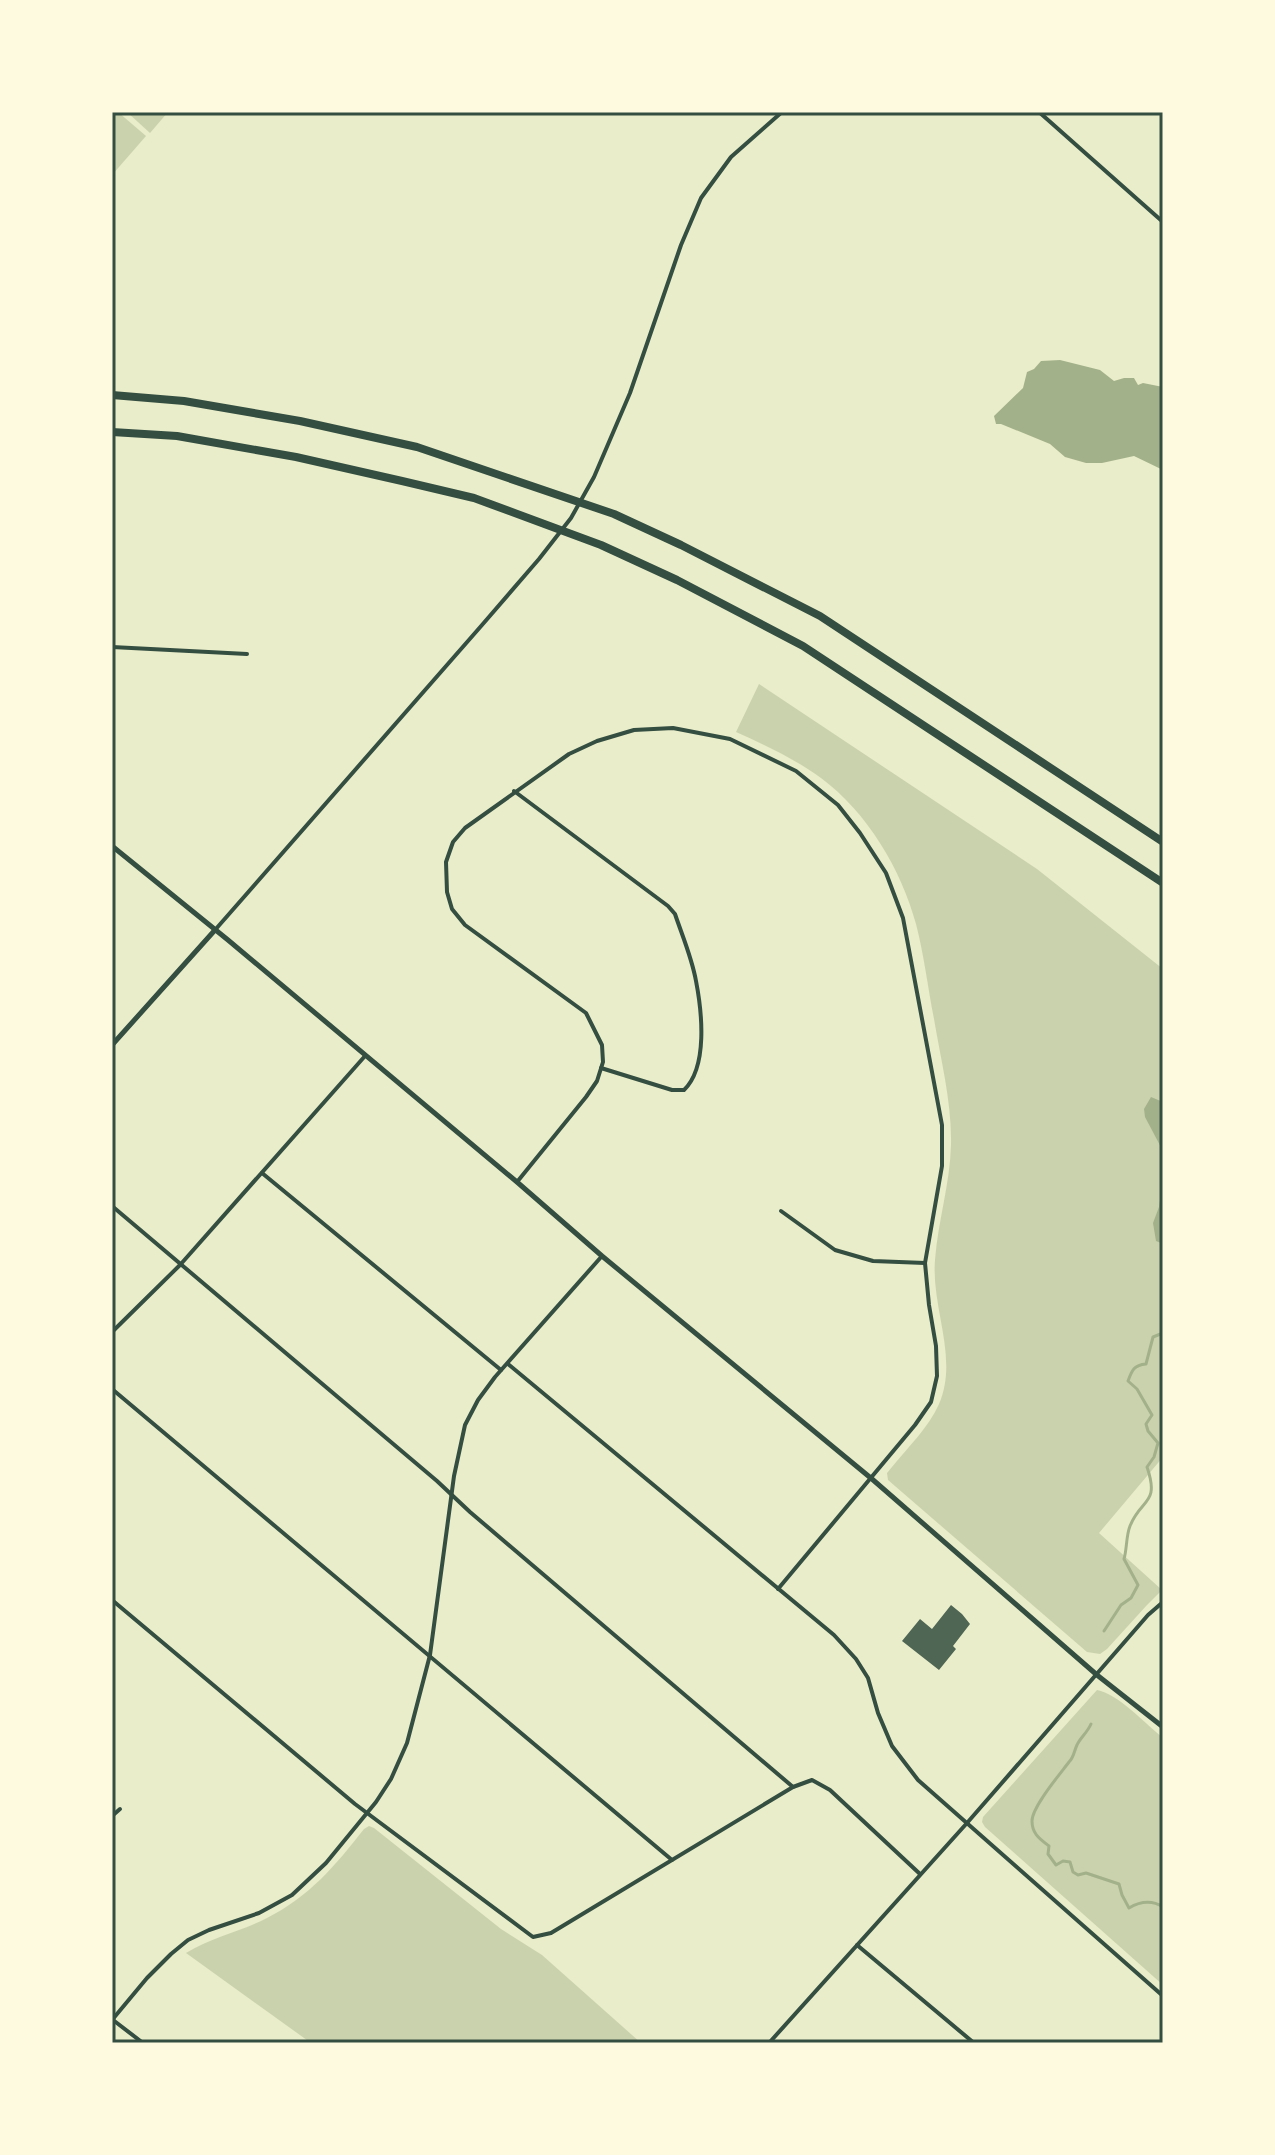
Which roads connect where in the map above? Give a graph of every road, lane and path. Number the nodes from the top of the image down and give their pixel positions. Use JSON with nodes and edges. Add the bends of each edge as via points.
{"nodes":[{"id":1,"x":782,"y":112,"type":"edge"},
{"id":2,"x":1039,"y":112,"type":"edge"},
{"id":3,"x":1163,"y":222,"type":"edge"},
{"id":4,"x":112,"y":395,"type":"edge"},
{"id":5,"x":112,"y":432,"type":"edge"},
{"id":6,"x":112,"y":647,"type":"edge"},
{"id":7,"x":247,"y":654,"type":"dead end"},
{"id":8,"x":514,"y":791,"type":"junction"},
{"id":9,"x":1163,"y":842,"type":"edge"},
{"id":10,"x":112,"y":846,"type":"edge"},
{"id":11,"x":1163,"y":883,"type":"edge"},
{"id":12,"x":215,"y":930,"type":"junction"},
{"id":13,"x":112,"y":1045,"type":"edge"},
{"id":14,"x":365,"y":1056,"type":"junction"},
{"id":15,"x":601,"y":1068,"type":"junction"},
{"id":16,"x":262,"y":1173,"type":"junction"},
{"id":17,"x":517,"y":1182,"type":"junction"},
{"id":18,"x":112,"y":1206,"type":"edge"},
{"id":19,"x":781,"y":1211,"type":"dead end"},
{"id":20,"x":602,"y":1256,"type":"junction"},
{"id":21,"x":925,"y":1263,"type":"junction"},
{"id":22,"x":180,"y":1265,"type":"junction"},
{"id":23,"x":112,"y":1332,"type":"edge"},
{"id":24,"x":508,"y":1364,"type":"junction"},
{"id":25,"x":502,"y":1371,"type":"junction"},
{"id":26,"x":112,"y":1389,"type":"edge"},
{"id":27,"x":872,"y":1479,"type":"junction"},
{"id":28,"x":452,"y":1495,"type":"junction"},
{"id":29,"x":778,"y":1589,"type":"junction"},
{"id":30,"x":112,"y":1600,"type":"edge"},
{"id":31,"x":1163,"y":1602,"type":"edge"},
{"id":32,"x":430,"y":1655,"type":"junction"},
{"id":33,"x":1097,"y":1675,"type":"junction"},
{"id":34,"x":1163,"y":1727,"type":"edge"},
{"id":35,"x":793,"y":1787,"type":"junction"},
{"id":36,"x":120,"y":1809,"type":"dead end"},
{"id":37,"x":367,"y":1813,"type":"junction"},
{"id":38,"x":112,"y":1816,"type":"edge"},
{"id":39,"x":967,"y":1823,"type":"junction"},
{"id":40,"x":672,"y":1860,"type":"junction"},
{"id":41,"x":920,"y":1874,"type":"junction"},
{"id":42,"x":857,"y":1945,"type":"junction"},
{"id":43,"x":1163,"y":1996,"type":"edge"},
{"id":44,"x":112,"y":2020,"type":"edge"},
{"id":45,"x":143,"y":2043,"type":"edge"},
{"id":46,"x":769,"y":2043,"type":"edge"},
{"id":47,"x":974,"y":2043,"type":"edge"}],
"edges":[{"from":1,"to":12,"type":"street","via":[[731,157],[701,198],[630,393],[571,518]]},
{"from":2,"to":3,"type":"street"},
{"from":4,"to":9,"type":"highway","via":[[198,403],[417,447],[614,514],[820,616]]},
{"from":5,"to":11,"type":"highway","via":[[177,436],[402,481],[474,498],[601,545],[803,646]]},
{"from":6,"to":7,"type":"street"},
{"from":8,"to":15,"type":"street","via":[[453,842],[446,862],[452,909],[465,925],[586,1013],[602,1045]]},
{"from":8,"to":15,"type":"street","via":[[668,906],[696,980],[702,1045],[692,1082],[684,1090]]},
{"from":8,"to":21,"type":"street","via":[[597,741],[634,730],[673,728],[730,739],[796,771],[838,805],[886,873],[904,926],[942,1125],[942,1166]]},
{"from":10,"to":12,"type":"street"},
{"from":12,"to":13,"type":"street"},
{"from":12,"to":14,"type":"street"},
{"from":14,"to":16,"type":"street"},
{"from":14,"to":17,"type":"street"},
{"from":15,"to":17,"type":"street","via":[[586,1097]]},
{"from":16,"to":22,"type":"street"},
{"from":16,"to":25,"type":"street"},
{"from":17,"to":20,"type":"street"},
{"from":18,"to":22,"type":"street"},
{"from":19,"to":21,"type":"street","via":[[835,1250],[873,1261]]},
{"from":20,"to":24,"type":"street"},
{"from":20,"to":27,"type":"street"},
{"from":21,"to":27,"type":"street","via":[[936,1346],[931,1402]]},
{"from":22,"to":23,"type":"street"},
{"from":22,"to":28,"type":"street"},
{"from":24,"to":25,"type":"street"},
{"from":24,"to":29,"type":"street"},
{"from":25,"to":28,"type":"street","via":[[465,1425]]},
{"from":26,"to":32,"type":"street"},
{"from":27,"to":29,"type":"street"},
{"from":27,"to":33,"type":"street"},
{"from":28,"to":32,"type":"street"},
{"from":28,"to":35,"type":"street"},
{"from":29,"to":39,"type":"street","via":[[856,1659],[892,1746],[918,1780]]},
{"from":30,"to":37,"type":"street"},
{"from":31,"to":33,"type":"street"},
{"from":32,"to":37,"type":"street","via":[[407,1743]]},
{"from":32,"to":40,"type":"street"},
{"from":33,"to":34,"type":"street"},
{"from":33,"to":39,"type":"street"},
{"from":35,"to":40,"type":"street"},
{"from":35,"to":41,"type":"street","via":[[812,1780],[830,1790]]},
{"from":36,"to":38,"type":"street"},
{"from":37,"to":40,"type":"street","via":[[533,1937],[551,1933]]},
{"from":37,"to":44,"type":"street","via":[[292,1895],[188,1940]]},
{"from":39,"to":41,"type":"street"},
{"from":39,"to":43,"type":"street"},
{"from":41,"to":42,"type":"street"},
{"from":42,"to":46,"type":"street"},
{"from":42,"to":47,"type":"street"},
{"from":44,"to":45,"type":"street"}]}
